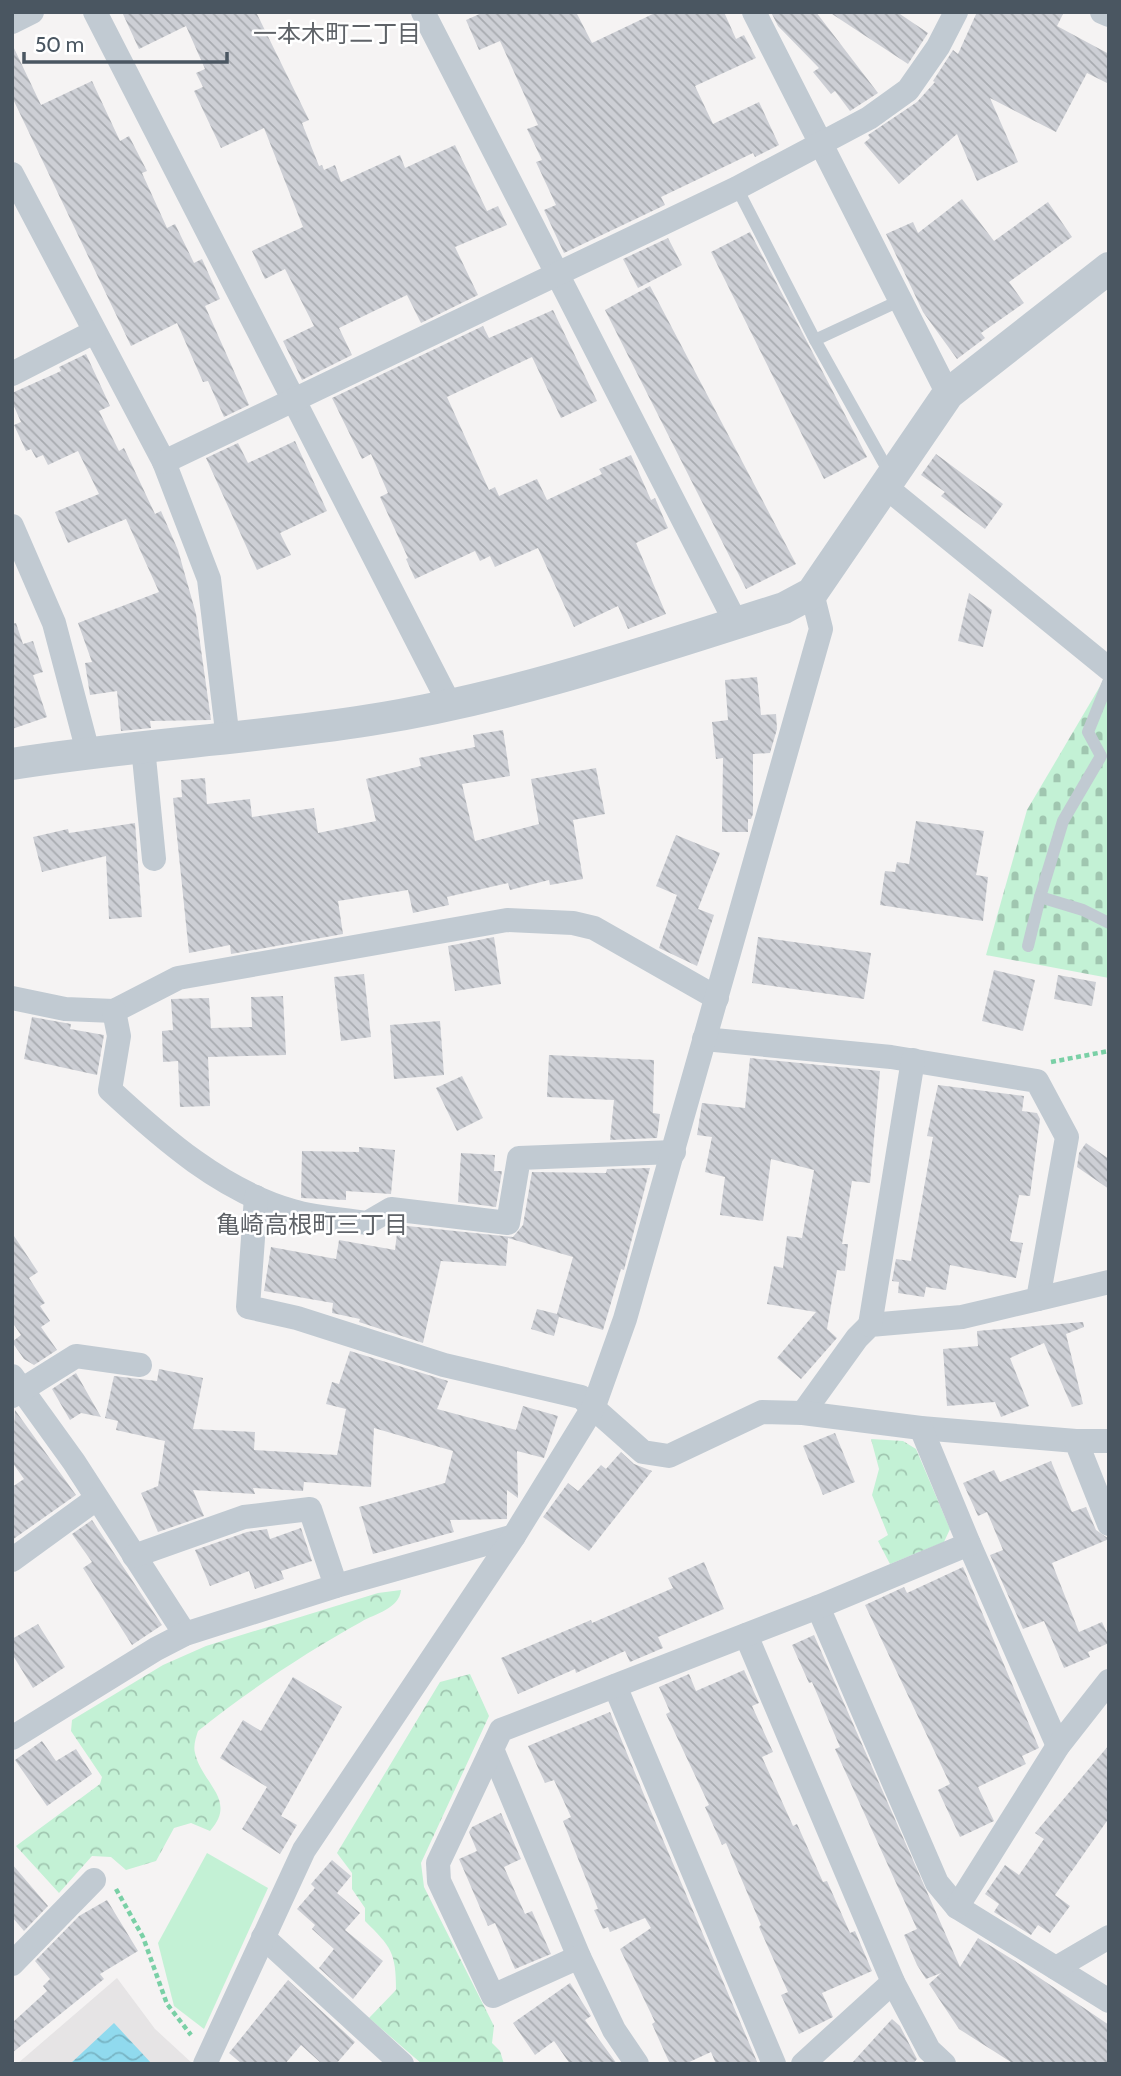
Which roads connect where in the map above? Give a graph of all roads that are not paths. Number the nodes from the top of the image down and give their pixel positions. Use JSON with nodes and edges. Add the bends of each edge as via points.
{"nodes":[{"id":1,"x":33,"y":12,"type":"edge"},
{"id":2,"x":95,"y":12,"type":"edge"},
{"id":3,"x":423,"y":12,"type":"edge"},
{"id":4,"x":956,"y":12,"type":"edge"},
{"id":5,"x":1102,"y":12,"type":"edge"},
{"id":6,"x":754,"y":13,"type":"edge"},
{"id":7,"x":1109,"y":15,"type":"edge"},
{"id":8,"x":12,"y":22,"type":"edge"},
{"id":9,"x":819,"y":145,"type":"junction"},
{"id":10,"x":12,"y":174,"type":"edge"},
{"id":11,"x":737,"y":188,"type":"junction"},
{"id":12,"x":1109,"y":268,"type":"edge"},
{"id":13,"x":556,"y":275,"type":"junction"},
{"id":14,"x":899,"y":301,"type":"junction"},
{"id":15,"x":94,"y":332,"type":"junction"},
{"id":16,"x":815,"y":340,"type":"junction"},
{"id":17,"x":12,"y":374,"type":"edge"},
{"id":18,"x":948,"y":394,"type":"junction"},
{"id":19,"x":296,"y":399,"type":"junction"},
{"id":20,"x":164,"y":462,"type":"junction"},
{"id":21,"x":890,"y":484,"type":"junction"},
{"id":22,"x":12,"y":526,"type":"edge"},
{"id":23,"x":812,"y":593,"type":"junction"},
{"id":24,"x":736,"y":623,"type":"junction"},
{"id":25,"x":1109,"y":668,"type":"edge"},
{"id":26,"x":1109,"y":680,"type":"edge"},
{"id":27,"x":450,"y":705,"type":"junction"},
{"id":28,"x":228,"y":740,"type":"junction"},
{"id":29,"x":143,"y":747,"type":"junction"},
{"id":30,"x":88,"y":752,"type":"junction"},
{"id":31,"x":12,"y":764,"type":"edge"},
{"id":32,"x":154,"y":859,"type":"dead end"},
{"id":33,"x":1040,"y":897,"type":"junction"},
{"id":34,"x":1109,"y":923,"type":"edge"},
{"id":35,"x":1028,"y":946,"type":"dead end"},
{"id":36,"x":12,"y":998,"type":"edge"},
{"id":37,"x":717,"y":998,"type":"junction"},
{"id":38,"x":114,"y":1011,"type":"junction"},
{"id":39,"x":704,"y":1039,"type":"junction"},
{"id":40,"x":913,"y":1060,"type":"junction"},
{"id":41,"x":674,"y":1152,"type":"junction"},
{"id":42,"x":256,"y":1197,"type":"junction"},
{"id":43,"x":1109,"y":1282,"type":"edge"},
{"id":44,"x":1038,"y":1299,"type":"junction"},
{"id":45,"x":870,"y":1325,"type":"junction"},
{"id":46,"x":140,"y":1365,"type":"dead end"},
{"id":47,"x":15,"y":1387,"type":"edge"},
{"id":48,"x":594,"y":1406,"type":"junction"},
{"id":49,"x":803,"y":1413,"type":"junction"},
{"id":50,"x":921,"y":1428,"type":"junction"},
{"id":51,"x":1076,"y":1441,"type":"junction"},
{"id":52,"x":1109,"y":1441,"type":"edge"},
{"id":53,"x":96,"y":1499,"type":"junction"},
{"id":54,"x":1109,"y":1524,"type":"edge"},
{"id":55,"x":514,"y":1536,"type":"junction"},
{"id":56,"x":969,"y":1544,"type":"junction"},
{"id":57,"x":134,"y":1556,"type":"junction"},
{"id":58,"x":12,"y":1560,"type":"edge"},
{"id":59,"x":336,"y":1586,"type":"junction"},
{"id":60,"x":818,"y":1607,"type":"junction"},
{"id":61,"x":185,"y":1634,"type":"junction"},
{"id":62,"x":746,"y":1635,"type":"junction"},
{"id":63,"x":1109,"y":1681,"type":"edge"},
{"id":64,"x":615,"y":1686,"type":"junction"},
{"id":65,"x":12,"y":1738,"type":"edge"},
{"id":66,"x":1058,"y":1746,"type":"junction"},
{"id":67,"x":492,"y":1749,"type":"junction"},
{"id":68,"x":93,"y":1880,"type":"road end"},
{"id":69,"x":957,"y":1907,"type":"junction"},
{"id":70,"x":263,"y":1937,"type":"junction"},
{"id":71,"x":1109,"y":1937,"type":"edge"},
{"id":72,"x":579,"y":1957,"type":"junction"},
{"id":73,"x":12,"y":1964,"type":"edge"},
{"id":74,"x":1056,"y":1968,"type":"junction"},
{"id":75,"x":893,"y":1982,"type":"junction"},
{"id":76,"x":1109,"y":2001,"type":"edge"},
{"id":77,"x":207,"y":2059,"type":"edge"},
{"id":78,"x":402,"y":2064,"type":"edge"},
{"id":79,"x":637,"y":2064,"type":"edge"},
{"id":80,"x":774,"y":2064,"type":"edge"},
{"id":81,"x":803,"y":2064,"type":"edge"},
{"id":82,"x":944,"y":2064,"type":"edge"}],
"edges":[{"from":1,"to":8,"type":"street"},
{"from":2,"to":19,"type":"street"},
{"from":3,"to":13,"type":"street"},
{"from":4,"to":9,"type":"street","via":[[908,90]]},
{"from":5,"to":7,"type":"street"},
{"from":6,"to":9,"type":"street"},
{"from":9,"to":11,"type":"street"},
{"from":9,"to":14,"type":"street"},
{"from":10,"to":15,"type":"street"},
{"from":11,"to":13,"type":"street"},
{"from":11,"to":16,"type":"lane"},
{"from":12,"to":18,"type":"street"},
{"from":13,"to":19,"type":"street"},
{"from":13,"to":24,"type":"street"},
{"from":14,"to":16,"type":"lane"},
{"from":14,"to":18,"type":"street"},
{"from":15,"to":17,"type":"street"},
{"from":15,"to":20,"type":"street"},
{"from":16,"to":21,"type":"lane"},
{"from":18,"to":21,"type":"street"},
{"from":19,"to":20,"type":"street"},
{"from":19,"to":27,"type":"street"},
{"from":20,"to":28,"type":"street","via":[[209,579]]},
{"from":21,"to":23,"type":"street"},
{"from":21,"to":25,"type":"street"},
{"from":22,"to":30,"type":"street","via":[[54,623]]},
{"from":23,"to":24,"type":"street","via":[[784,608]]},
{"from":23,"to":37,"type":"street","via":[[821,629]]},
{"from":24,"to":27,"type":"street"},
{"from":26,"to":33,"type":"lane","via":[[1088,732],[1101,756],[1062,821]]},
{"from":27,"to":28,"type":"street"},
{"from":28,"to":29,"type":"street"},
{"from":29,"to":30,"type":"street"},
{"from":29,"to":32,"type":"street"},
{"from":30,"to":31,"type":"street"},
{"from":33,"to":34,"type":"lane"},
{"from":33,"to":35,"type":"lane"},
{"from":36,"to":38,"type":"street","via":[[65,1009]]},
{"from":37,"to":38,"type":"street","via":[[594,928],[517,920],[178,978]]},
{"from":37,"to":39,"type":"street"},
{"from":38,"to":42,"type":"street","via":[[119,1036],[110,1090],[158,1135],[203,1168]]},
{"from":39,"to":40,"type":"street"},
{"from":39,"to":41,"type":"street"},
{"from":40,"to":44,"type":"street","via":[[1037,1081],[1067,1137]]},
{"from":40,"to":45,"type":"street"},
{"from":41,"to":42,"type":"street","via":[[519,1158],[508,1223],[391,1209],[367,1223],[293,1211]]},
{"from":41,"to":48,"type":"street"},
{"from":42,"to":48,"type":"street","via":[[248,1307],[444,1365],[582,1397]]},
{"from":43,"to":44,"type":"street"},
{"from":44,"to":45,"type":"street","via":[[962,1317]]},
{"from":45,"to":49,"type":"street"},
{"from":46,"to":47,"type":"street","via":[[76,1356]]},
{"from":47,"to":53,"type":"street"},
{"from":48,"to":49,"type":"street","via":[[643,1452],[669,1456],[762,1412]]},
{"from":48,"to":55,"type":"street"},
{"from":49,"to":50,"type":"street"},
{"from":50,"to":51,"type":"street"},
{"from":50,"to":56,"type":"street"},
{"from":51,"to":52,"type":"street"},
{"from":51,"to":54,"type":"street"},
{"from":53,"to":57,"type":"street"},
{"from":53,"to":58,"type":"street"},
{"from":55,"to":59,"type":"street"},
{"from":55,"to":70,"type":"street","via":[[304,1850]]},
{"from":56,"to":60,"type":"street"},
{"from":56,"to":66,"type":"street"},
{"from":57,"to":59,"type":"street","via":[[244,1517],[310,1509]]},
{"from":57,"to":61,"type":"street"},
{"from":59,"to":61,"type":"street"},
{"from":60,"to":62,"type":"street"},
{"from":60,"to":69,"type":"street","via":[[937,1884]]},
{"from":61,"to":65,"type":"street"},
{"from":62,"to":64,"type":"street"},
{"from":62,"to":75,"type":"street"},
{"from":63,"to":66,"type":"street"},
{"from":64,"to":67,"type":"street","via":[[501,1730]]},
{"from":64,"to":80,"type":"street"},
{"from":66,"to":69,"type":"street"},
{"from":67,"to":72,"type":"street"},
{"from":67,"to":72,"type":"street","via":[[439,1863],[439,1881],[493,1996]]},
{"from":68,"to":73,"type":"street"},
{"from":69,"to":74,"type":"street"},
{"from":70,"to":77,"type":"street"},
{"from":70,"to":78,"type":"street"},
{"from":71,"to":74,"type":"street"},
{"from":72,"to":79,"type":"street","via":[[614,2030]]},
{"from":74,"to":76,"type":"street"},
{"from":75,"to":81,"type":"street"},
{"from":75,"to":82,"type":"street","via":[[929,2050]]}]}
